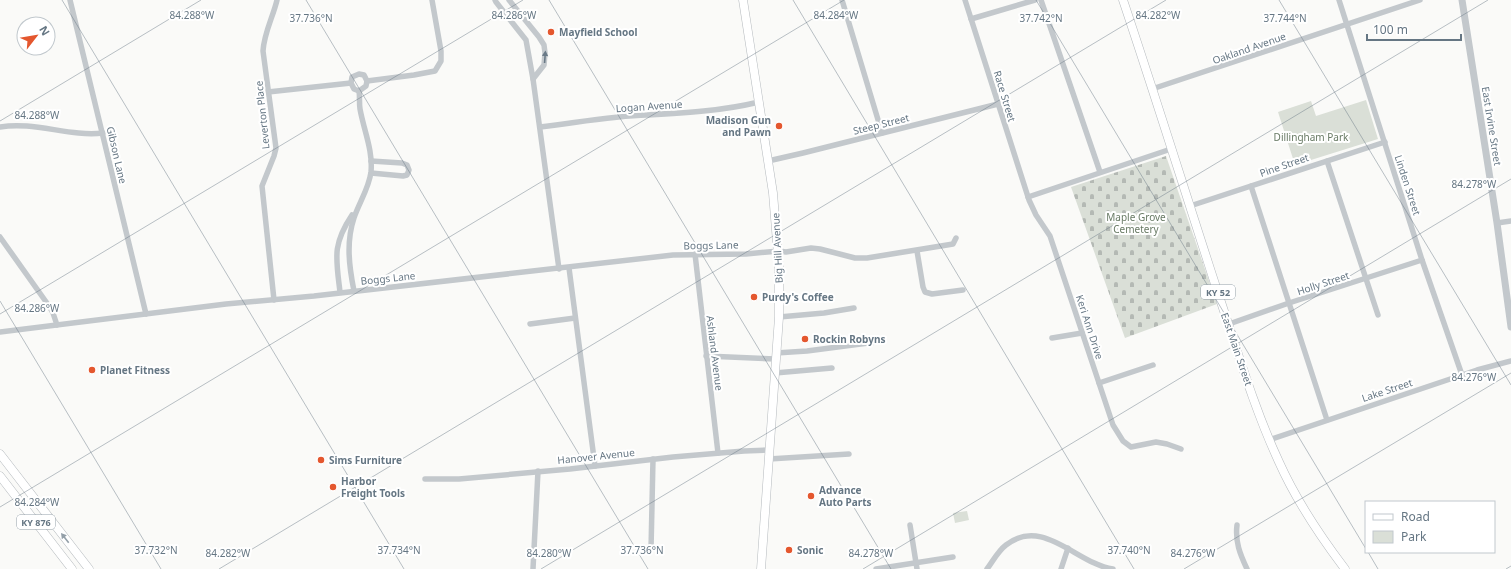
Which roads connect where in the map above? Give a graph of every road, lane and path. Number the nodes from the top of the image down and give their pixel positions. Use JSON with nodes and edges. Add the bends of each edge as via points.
{"nodes":[{"id":1,"x":70,"y":0,"type":"edge"},
{"id":2,"x":277,"y":0,"type":"edge"},
{"id":3,"x":432,"y":0,"type":"edge"},
{"id":4,"x":495,"y":0,"type":"edge"},
{"id":5,"x":509,"y":0,"type":"edge"},
{"id":6,"x":743,"y":0,"type":"edge"},
{"id":7,"x":842,"y":0,"type":"edge"},
{"id":8,"x":965,"y":0,"type":"edge"},
{"id":9,"x":1036,"y":0,"type":"edge"},
{"id":10,"x":1041,"y":0,"type":"edge"},
{"id":11,"x":1123,"y":0,"type":"edge"},
{"id":12,"x":1339,"y":0,"type":"edge"},
{"id":13,"x":1420,"y":0,"type":"edge"},
{"id":14,"x":1462,"y":0,"type":"edge"},
{"id":15,"x":1402,"y":3,"type":"edge"},
{"id":16,"x":971,"y":19,"type":"junction"},
{"id":17,"x":1348,"y":24,"type":"junction"},
{"id":18,"x":533,"y":80,"type":"junction"},
{"id":19,"x":367,"y":81,"type":"junction"},
{"id":20,"x":351,"y":83,"type":"junction"},
{"id":21,"x":1152,"y":90,"type":"junction"},
{"id":22,"x":359,"y":91,"type":"junction"},
{"id":23,"x":268,"y":92,"type":"junction"},
{"id":24,"x":759,"y":102,"type":"junction"},
{"id":25,"x":998,"y":104,"type":"junction"},
{"id":26,"x":0,"y":127,"type":"edge"},
{"id":27,"x":540,"y":127,"type":"junction"},
{"id":28,"x":103,"y":133,"type":"junction"},
{"id":29,"x":882,"y":133,"type":"junction"},
{"id":30,"x":1385,"y":142,"type":"junction"},
{"id":31,"x":1171,"y":150,"type":"junction"},
{"id":32,"x":768,"y":160,"type":"junction"},
{"id":33,"x":1327,"y":161,"type":"junction"},
{"id":34,"x":371,"y":162,"type":"junction"},
{"id":35,"x":1100,"y":172,"type":"junction"},
{"id":36,"x":370,"y":174,"type":"junction"},
{"id":37,"x":1251,"y":186,"type":"junction"},
{"id":38,"x":1028,"y":197,"type":"junction"},
{"id":39,"x":1190,"y":206,"type":"junction"},
{"id":40,"x":357,"y":211,"type":"junction"},
{"id":41,"x":1511,"y":221,"type":"edge"},
{"id":42,"x":1497,"y":223,"type":"junction"},
{"id":43,"x":0,"y":237,"type":"edge"},
{"id":44,"x":956,"y":238,"type":"dead end"},
{"id":45,"x":917,"y":250,"type":"junction"},
{"id":46,"x":779,"y":251,"type":"junction"},
{"id":47,"x":695,"y":254,"type":"junction"},
{"id":48,"x":1422,"y":260,"type":"junction"},
{"id":49,"x":569,"y":268,"type":"junction"},
{"id":50,"x":560,"y":269,"type":"junction"},
{"id":51,"x":1366,"y":278,"type":"junction"},
{"id":52,"x":354,"y":290,"type":"junction"},
{"id":53,"x":963,"y":290,"type":"dead end"},
{"id":54,"x":340,"y":292,"type":"junction"},
{"id":55,"x":274,"y":300,"type":"junction"},
{"id":56,"x":1289,"y":303,"type":"junction"},
{"id":57,"x":854,"y":308,"type":"dead end"},
{"id":58,"x":1510,"y":310,"type":"edge"},
{"id":59,"x":146,"y":314,"type":"junction"},
{"id":60,"x":1378,"y":315,"type":"dead end"},
{"id":61,"x":779,"y":317,"type":"junction"},
{"id":62,"x":575,"y":318,"type":"junction"},
{"id":63,"x":530,"y":324,"type":"dead end"},
{"id":64,"x":1228,"y":324,"type":"junction"},
{"id":65,"x":56,"y":325,"type":"junction"},
{"id":66,"x":1511,"y":327,"type":"edge"},
{"id":67,"x":0,"y":332,"type":"edge"},
{"id":68,"x":1082,"y":332,"type":"junction"},
{"id":69,"x":1052,"y":338,"type":"dead end"},
{"id":70,"x":876,"y":342,"type":"dead end"},
{"id":71,"x":706,"y":356,"type":"junction"},
{"id":72,"x":776,"y":356,"type":"junction"},
{"id":73,"x":1511,"y":361,"type":"edge"},
{"id":74,"x":1153,"y":365,"type":"dead end"},
{"id":75,"x":832,"y":368,"type":"dead end"},
{"id":76,"x":775,"y":373,"type":"junction"},
{"id":77,"x":1462,"y":375,"type":"junction"},
{"id":78,"x":1099,"y":383,"type":"junction"},
{"id":79,"x":1327,"y":420,"type":"junction"},
{"id":80,"x":1269,"y":440,"type":"junction"},
{"id":81,"x":1181,"y":449,"type":"dead end"},
{"id":82,"x":769,"y":450,"type":"junction"},
{"id":83,"x":718,"y":453,"type":"junction"},
{"id":84,"x":0,"y":454,"type":"edge"},
{"id":85,"x":849,"y":454,"type":"dead end"},
{"id":86,"x":653,"y":459,"type":"junction"},
{"id":87,"x":768,"y":459,"type":"junction"},
{"id":88,"x":595,"y":466,"type":"junction"},
{"id":89,"x":538,"y":471,"type":"junction"},
{"id":90,"x":0,"y":476,"type":"edge"},
{"id":91,"x":425,"y":479,"type":"dead end"},
{"id":92,"x":910,"y":525,"type":"dead end"},
{"id":93,"x":1237,"y":525,"type":"dead end"},
{"id":94,"x":1068,"y":548,"type":"junction"},
{"id":95,"x":651,"y":550,"type":"dead end"},
{"id":96,"x":953,"y":557,"type":"dead end"},
{"id":97,"x":916,"y":566,"type":"edge"},
{"id":98,"x":990,"y":568,"type":"edge"},
{"id":99,"x":1101,"y":568,"type":"edge"},
{"id":100,"x":72,"y":569,"type":"edge"},
{"id":101,"x":89,"y":569,"type":"edge"},
{"id":102,"x":533,"y":569,"type":"edge"},
{"id":103,"x":761,"y":569,"type":"edge"},
{"id":104,"x":876,"y":569,"type":"edge"},
{"id":105,"x":1061,"y":569,"type":"edge"},
{"id":106,"x":1113,"y":569,"type":"edge"},
{"id":107,"x":1247,"y":569,"type":"edge"},
{"id":108,"x":1345,"y":569,"type":"edge"}],
"edges":[{"from":1,"to":28,"type":"street","name":"Gibson Lane"},
{"from":2,"to":23,"type":"street","name":"Leverton Place","via":[[264,40]]},
{"from":3,"to":19,"type":"street","via":[[441,51],[441,61],[435,71]]},
{"from":4,"to":18,"type":"street","via":[[526,40]]},
{"from":18,"to":5,"type":"street","one_way":true,"via":[[544,65],[544,45]]},
{"from":6,"to":24,"type":"main road","name":"Big Hill Avenue"},
{"from":7,"to":29,"type":"street"},
{"from":8,"to":16,"type":"street","name":"Race Street"},
{"from":9,"to":16,"type":"street"},
{"from":10,"to":35,"type":"street"},
{"from":11,"to":21,"type":"main road","name":"East Main Street","number":"KY 52"},
{"from":12,"to":17,"type":"street","name":"Linden Street"},
{"from":13,"to":15,"type":"street","name":"Oakland Avenue"},
{"from":14,"to":42,"type":"street","name":"East Irvine Street"},
{"from":15,"to":17,"type":"street","name":"Oakland Avenue"},
{"from":16,"to":25,"type":"street","name":"Race Street"},
{"from":17,"to":21,"type":"street","name":"Oakland Avenue"},
{"from":17,"to":30,"type":"street","name":"Linden Street"},
{"from":18,"to":27,"type":"street"},
{"from":19,"to":20,"type":"street","via":[[364,75],[359,74],[352,77]]},
{"from":19,"to":22,"type":"street","via":[[366,86]]},
{"from":20,"to":22,"type":"street","via":[[354,89]]},
{"from":20,"to":23,"type":"street"},
{"from":21,"to":31,"type":"main road","name":"East Main Street","number":"KY 52"},
{"from":22,"to":34,"type":"street"},
{"from":23,"to":55,"type":"street","name":"Leverton Place","via":[[276,148],[262,186]]},
{"from":24,"to":27,"type":"street","name":"Logan Avenue","via":[[675,114],[632,116]]},
{"from":24,"to":32,"type":"main road","name":"Big Hill Avenue"},
{"from":25,"to":29,"type":"street","name":"Steep Street"},
{"from":25,"to":38,"type":"street","name":"Race Street"},
{"from":26,"to":28,"type":"street"},
{"from":27,"to":50,"type":"street"},
{"from":28,"to":59,"type":"street","name":"Gibson Lane"},
{"from":29,"to":32,"type":"street","name":"Steep Street"},
{"from":30,"to":33,"type":"street","name":"Pine Street"},
{"from":30,"to":48,"type":"street","name":"Linden Street"},
{"from":31,"to":35,"type":"street"},
{"from":31,"to":39,"type":"main road","name":"East Main Street","number":"KY 52"},
{"from":32,"to":46,"type":"main road","name":"Big Hill Avenue"},
{"from":33,"to":37,"type":"street","name":"Pine Street"},
{"from":33,"to":51,"type":"street"},
{"from":34,"to":36,"type":"street"},
{"from":34,"to":36,"type":"street","via":[[402,163],[407,165],[409,170],[407,175],[403,176]]},
{"from":35,"to":38,"type":"street"},
{"from":36,"to":40,"type":"street"},
{"from":37,"to":39,"type":"street","name":"Pine Street"},
{"from":37,"to":56,"type":"street"},
{"from":38,"to":68,"type":"street","name":"Keri Ann Drive","via":[[1050,236]]},
{"from":39,"to":64,"type":"main road","name":"East Main Street","number":"KY 52"},
{"from":40,"to":52,"type":"street","via":[[349,241],[349,262]]},
{"from":40,"to":54,"type":"street","via":[[337,245]]},
{"from":41,"to":42,"type":"street"},
{"from":42,"to":58,"type":"street","name":"East Irvine Street"},
{"from":43,"to":65,"type":"street","via":[[53,312]]},
{"from":44,"to":45,"type":"street","name":"Boggs Lane","via":[[955,242],[950,244]]},
{"from":45,"to":46,"type":"street","name":"Boggs Lane","via":[[859,259],[815,249]]},
{"from":45,"to":53,"type":"street","via":[[925,292],[934,294]]},
{"from":46,"to":47,"type":"street","name":"Boggs Lane"},
{"from":46,"to":61,"type":"main road","name":"Big Hill Avenue"},
{"from":47,"to":49,"type":"street","name":"Boggs Lane"},
{"from":47,"to":71,"type":"street","name":"Ashland Avenue"},
{"from":48,"to":51,"type":"street","name":"Holly Street"},
{"from":48,"to":77,"type":"street","name":"Linden Street"},
{"from":49,"to":50,"type":"street","name":"Boggs Lane"},
{"from":49,"to":62,"type":"street"},
{"from":50,"to":52,"type":"street","name":"Boggs Lane"},
{"from":51,"to":56,"type":"street","name":"Holly Street"},
{"from":51,"to":60,"type":"street"},
{"from":52,"to":54,"type":"street","name":"Boggs Lane"},
{"from":54,"to":55,"type":"street","name":"Boggs Lane"},
{"from":55,"to":59,"type":"street","name":"Boggs Lane"},
{"from":56,"to":64,"type":"street","name":"Holly Street"},
{"from":56,"to":79,"type":"street"},
{"from":57,"to":61,"type":"street"},
{"from":58,"to":66,"type":"street","name":"East Irvine Street"},
{"from":59,"to":65,"type":"street","name":"Boggs Lane"},
{"from":61,"to":72,"type":"main road","name":"Big Hill Avenue"},
{"from":62,"to":63,"type":"street"},
{"from":62,"to":88,"type":"street"},
{"from":64,"to":80,"type":"main road","name":"East Main Street","number":"KY 52"},
{"from":65,"to":67,"type":"street","name":"Boggs Lane"},
{"from":68,"to":69,"type":"street"},
{"from":68,"to":78,"type":"street","name":"Keri Ann Drive"},
{"from":70,"to":72,"type":"street"},
{"from":71,"to":72,"type":"street"},
{"from":71,"to":83,"type":"street","name":"Ashland Avenue"},
{"from":72,"to":76,"type":"main road","name":"Big Hill Avenue"},
{"from":73,"to":77,"type":"street","name":"Lake Street"},
{"from":74,"to":78,"type":"street"},
{"from":75,"to":76,"type":"street"},
{"from":76,"to":82,"type":"main road","name":"Big Hill Avenue"},
{"from":77,"to":79,"type":"street","name":"Lake Street"},
{"from":78,"to":81,"type":"street","name":"Keri Ann Drive","via":[[1110,418],[1123,441],[1130,447],[1162,442]]},
{"from":79,"to":80,"type":"street","name":"Lake Street"},
{"from":80,"to":108,"type":"main road","name":"East Main Street","number":"KY 52","via":[[1303,508]]},
{"from":82,"to":83,"type":"street","name":"Hanover Avenue"},
{"from":82,"to":87,"type":"main road","name":"Big Hill Avenue"},
{"from":83,"to":86,"type":"street","name":"Hanover Avenue"},
{"from":101,"to":84,"type":"main road","number":"KY 876","one_way":true},
{"from":85,"to":87,"type":"street"},
{"from":86,"to":88,"type":"street","name":"Hanover Avenue"},
{"from":86,"to":95,"type":"street"},
{"from":87,"to":103,"type":"main road","name":"Big Hill Avenue"},
{"from":88,"to":89,"type":"street","name":"Hanover Avenue"},
{"from":89,"to":91,"type":"street","name":"Hanover Avenue"},
{"from":89,"to":102,"type":"street"},
{"from":90,"to":100,"type":"main road","number":"KY 876"},
{"from":92,"to":97,"type":"street"},
{"from":93,"to":107,"type":"street","via":[[1237,548]]},
{"from":94,"to":98,"type":"street","via":[[1048,538],[1026,536],[1007,544]]},
{"from":94,"to":99,"type":"street"},
{"from":94,"to":105,"type":"street"},
{"from":96,"to":97,"type":"street"},
{"from":97,"to":104,"type":"street"},
{"from":99,"to":106,"type":"street"}]}
